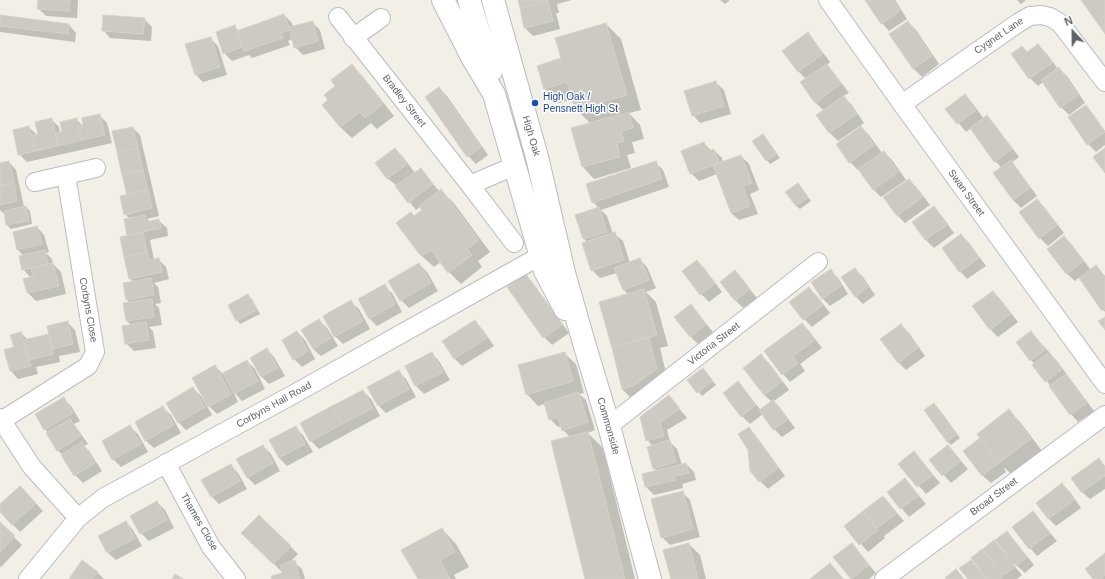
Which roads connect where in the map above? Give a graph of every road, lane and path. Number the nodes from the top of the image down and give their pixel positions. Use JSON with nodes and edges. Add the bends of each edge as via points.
{"nodes":[{"id":1,"x":443,"y":0,"type":"edge"},
{"id":2,"x":469,"y":0,"type":"edge"},
{"id":3,"x":492,"y":0,"type":"edge"},
{"id":4,"x":828,"y":0,"type":"edge"},
{"id":5,"x":338,"y":17,"type":"dead end"},
{"id":6,"x":380,"y":18,"type":"dead end"},
{"id":7,"x":353,"y":38,"type":"junction"},
{"id":8,"x":1105,"y":82,"type":"edge"},
{"id":9,"x":494,"y":94,"type":"junction"},
{"id":10,"x":902,"y":104,"type":"junction"},
{"id":11,"x":537,"y":157,"type":"junction"},
{"id":12,"x":514,"y":166,"type":"junction"},
{"id":13,"x":96,"y":168,"type":"dead end"},
{"id":14,"x":66,"y":175,"type":"junction"},
{"id":15,"x":34,"y":182,"type":"dead end"},
{"id":16,"x":470,"y":185,"type":"junction"},
{"id":17,"x":514,"y":243,"type":"dead end"},
{"id":18,"x":550,"y":253,"type":"junction"},
{"id":19,"x":818,"y":262,"type":"dead end"},
{"id":20,"x":564,"y":273,"type":"joint"},
{"id":21,"x":584,"y":344,"type":"junction"},
{"id":22,"x":1105,"y":384,"type":"edge"},
{"id":23,"x":1105,"y":415,"type":"edge"},
{"id":24,"x":0,"y":419,"type":"edge"},
{"id":25,"x":609,"y":426,"type":"junction"},
{"id":26,"x":166,"y":463,"type":"junction"},
{"id":27,"x":78,"y":518,"type":"junction"},
{"id":28,"x":28,"y":579,"type":"edge"},
{"id":29,"x":236,"y":579,"type":"edge"},
{"id":30,"x":650,"y":579,"type":"edge"},
{"id":31,"x":884,"y":579,"type":"edge"}],
"edges":[{"from":1,"to":9,"type":"main road","name":"High Oak"},
{"from":2,"to":9,"type":"main road","name":"High Oak","via":[[494,79]]},
{"from":3,"to":11,"type":"main road","name":"High Oak"},
{"from":4,"to":10,"type":"street","name":"Swan Street"},
{"from":5,"to":7,"type":"street","name":"Bradley Street"},
{"from":6,"to":7,"type":"street"},
{"from":7,"to":16,"type":"street","name":"Bradley Street"},
{"from":8,"to":10,"type":"street","name":"Cygnet Lane","via":[[1060,23],[1050,17],[1030,16]]},
{"from":9,"to":12,"type":"main road","name":"High Oak"},
{"from":10,"to":22,"type":"street","name":"Swan Street"},
{"from":11,"to":12,"type":"main road"},
{"from":11,"to":18,"type":"main road","name":"High Oak"},
{"from":12,"to":16,"type":"street"},
{"from":12,"to":18,"type":"main road","name":"High Oak"},
{"from":13,"to":14,"type":"street"},
{"from":14,"to":15,"type":"street"},
{"from":14,"to":24,"type":"street","name":"Corbyns Close","via":[[96,352],[88,366]]},
{"from":16,"to":17,"type":"street","name":"Bradley Street"},
{"from":18,"to":20,"type":"main road","name":"High Oak"},
{"from":18,"to":21,"type":"main road","name":"High Oak","via":[[545,271]]},
{"from":18,"to":26,"type":"street","name":"Corbyns Hall Road"},
{"from":19,"to":25,"type":"street","name":"Victoria Street"},
{"from":20,"to":21,"type":"main road","name":"Commonside"},
{"from":21,"to":25,"type":"main road","name":"Commonside"},
{"from":23,"to":31,"type":"street","name":"Broad Street"},
{"from":24,"to":27,"type":"street","via":[[32,467]]},
{"from":25,"to":30,"type":"main road","name":"Commonside"},
{"from":26,"to":27,"type":"street","name":"Corbyns Hall Road","via":[[103,498]]},
{"from":26,"to":29,"type":"street","name":"Thames Close","via":[[211,546]]},
{"from":27,"to":28,"type":"street","name":"Corbyns Hall Road"}]}
